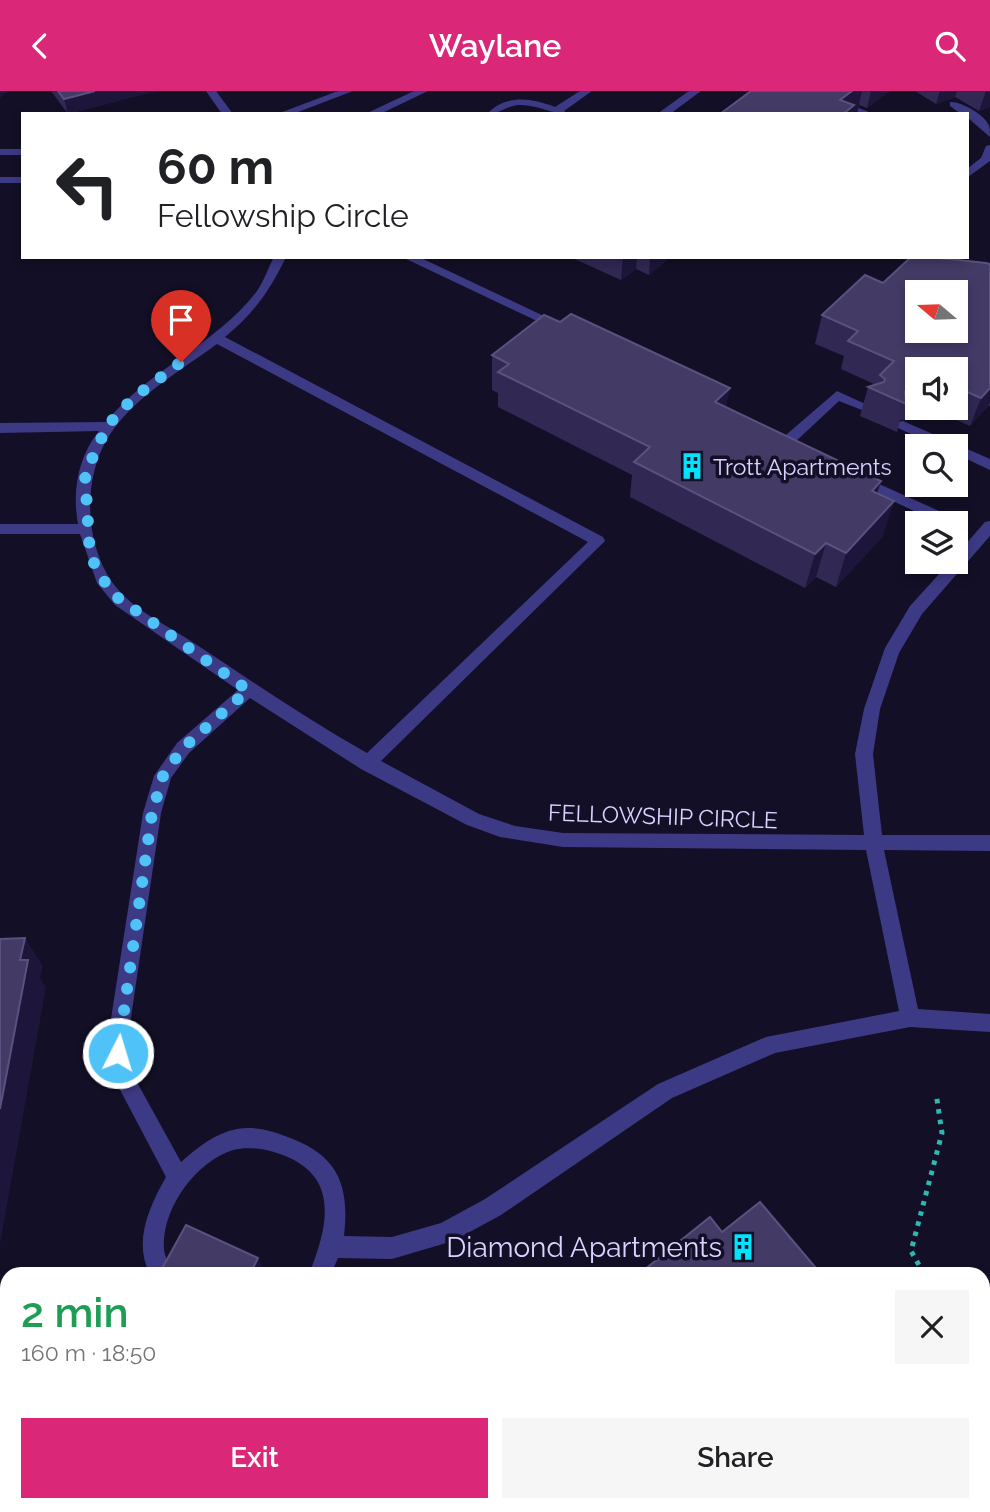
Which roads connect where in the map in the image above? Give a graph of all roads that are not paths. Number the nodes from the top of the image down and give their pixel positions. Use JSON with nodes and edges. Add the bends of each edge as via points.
{"nodes":[{"id":1,"x":211,"y":91,"type":"edge"},
{"id":2,"x":348,"y":91,"type":"edge"},
{"id":3,"x":422,"y":91,"type":"edge"},
{"id":4,"x":587,"y":91,"type":"edge"},
{"id":5,"x":696,"y":91,"type":"edge"},
{"id":6,"x":806,"y":91,"type":"edge"},
{"id":7,"x":954,"y":104,"type":"dead end"},
{"id":8,"x":227,"y":112,"type":"edge"},
{"id":9,"x":288,"y":112,"type":"edge"},
{"id":10,"x":375,"y":112,"type":"edge"},
{"id":11,"x":494,"y":112,"type":"edge"},
{"id":12,"x":559,"y":112,"type":"edge"},
{"id":13,"x":665,"y":112,"type":"edge"},
{"id":14,"x":864,"y":112,"type":"edge"},
{"id":15,"x":966,"y":112,"type":"edge"},
{"id":16,"x":969,"y":114,"type":"edge"},
{"id":17,"x":990,"y":134,"type":"edge"},
{"id":18,"x":990,"y":148,"type":"edge"},
{"id":19,"x":0,"y":152,"type":"edge"},
{"id":20,"x":21,"y":152,"type":"edge"},
{"id":21,"x":969,"y":173,"type":"edge"},
{"id":22,"x":0,"y":180,"type":"edge"},
{"id":23,"x":21,"y":180,"type":"edge"},
{"id":24,"x":279,"y":259,"type":"edge"},
{"id":25,"x":412,"y":259,"type":"edge"},
{"id":26,"x":563,"y":328,"type":"edge"},
{"id":27,"x":216,"y":338,"type":"junction"},
{"id":28,"x":867,"y":408,"type":"dead end"},
{"id":29,"x":903,"y":425,"type":"edge"},
{"id":30,"x":107,"y":426,"type":"junction"},
{"id":31,"x":0,"y":428,"type":"edge"},
{"id":32,"x":923,"y":434,"type":"edge"},
{"id":33,"x":808,"y":455,"type":"edge"},
{"id":34,"x":968,"y":455,"type":"edge"},
{"id":35,"x":990,"y":465,"type":"edge"},
{"id":36,"x":844,"y":472,"type":"edge"},
{"id":37,"x":926,"y":511,"type":"edge"},
{"id":38,"x":0,"y":529,"type":"edge"},
{"id":39,"x":86,"y":529,"type":"junction"},
{"id":40,"x":985,"y":531,"type":"edge"},
{"id":41,"x":248,"y":690,"type":"junction"},
{"id":42,"x":367,"y":764,"type":"junction"},
{"id":43,"x":874,"y":843,"type":"junction"},
{"id":44,"x":990,"y":843,"type":"edge"},
{"id":45,"x":910,"y":1019,"type":"junction"},
{"id":46,"x":990,"y":1023,"type":"edge"},
{"id":47,"x":178,"y":1178,"type":"junction"},
{"id":48,"x":332,"y":1247,"type":"junction"},
{"id":49,"x":160,"y":1267,"type":"edge"},
{"id":50,"x":323,"y":1267,"type":"edge"}],
"edges":[{"from":1,"to":8,"type":"lane"},
{"from":2,"to":9,"type":"lane"},
{"from":3,"to":10,"type":"lane"},
{"from":4,"to":12,"type":"lane"},
{"from":5,"to":13,"type":"lane"},
{"from":6,"to":14,"type":"lane"},
{"from":7,"to":15,"type":"lane"},
{"from":11,"to":12,"type":"lane","via":[[518,100]]},
{"from":16,"to":17,"type":"lane"},
{"from":18,"to":21,"type":"lane","via":[[986,159]]},
{"from":19,"to":20,"type":"lane"},
{"from":22,"to":23,"type":"lane"},
{"from":24,"to":27,"type":"lane","name":"FELLOWSHIP CIRCLE","via":[[250,310]]},
{"from":25,"to":26,"type":"lane"},
{"from":27,"to":30,"type":"lane","name":"FELLOWSHIP CIRCLE","via":[[133,398]]},
{"from":27,"to":42,"type":"lane","via":[[598,541]]},
{"from":28,"to":33,"type":"lane","via":[[837,395],[784,444]]},
{"from":29,"to":32,"type":"lane"},
{"from":30,"to":31,"type":"lane"},
{"from":30,"to":39,"type":"lane","name":"FELLOWSHIP CIRCLE","via":[[85,474]]},
{"from":34,"to":35,"type":"lane"},
{"from":36,"to":37,"type":"lane"},
{"from":38,"to":39,"type":"lane"},
{"from":39,"to":41,"type":"lane","name":"FELLOWSHIP CIRCLE","via":[[90,556],[111,593]]},
{"from":40,"to":43,"type":"lane","via":[[916,610],[891,652],[872,709],[864,754]]},
{"from":41,"to":42,"type":"lane","name":"FELLOWSHIP CIRCLE"},
{"from":41,"to":47,"type":"lane","via":[[183,748],[163,776],[152,813],[127,973],[118,1067]]},
{"from":42,"to":43,"type":"lane","name":"FELLOWSHIP CIRCLE","via":[[498,830],[563,840]]},
{"from":43,"to":44,"type":"lane","name":"FELLOWSHIP CIRCLE"},
{"from":43,"to":45,"type":"lane"},
{"from":45,"to":46,"type":"lane"},
{"from":45,"to":48,"type":"lane","via":[[773,1044],[665,1091],[493,1207],[445,1233],[392,1248]]},
{"from":47,"to":48,"type":"lane","via":[[205,1154],[237,1139],[288,1145],[331,1180],[337,1212]]},
{"from":47,"to":49,"type":"lane","via":[[163,1202],[155,1230],[153,1252]]},
{"from":48,"to":50,"type":"lane"}]}
